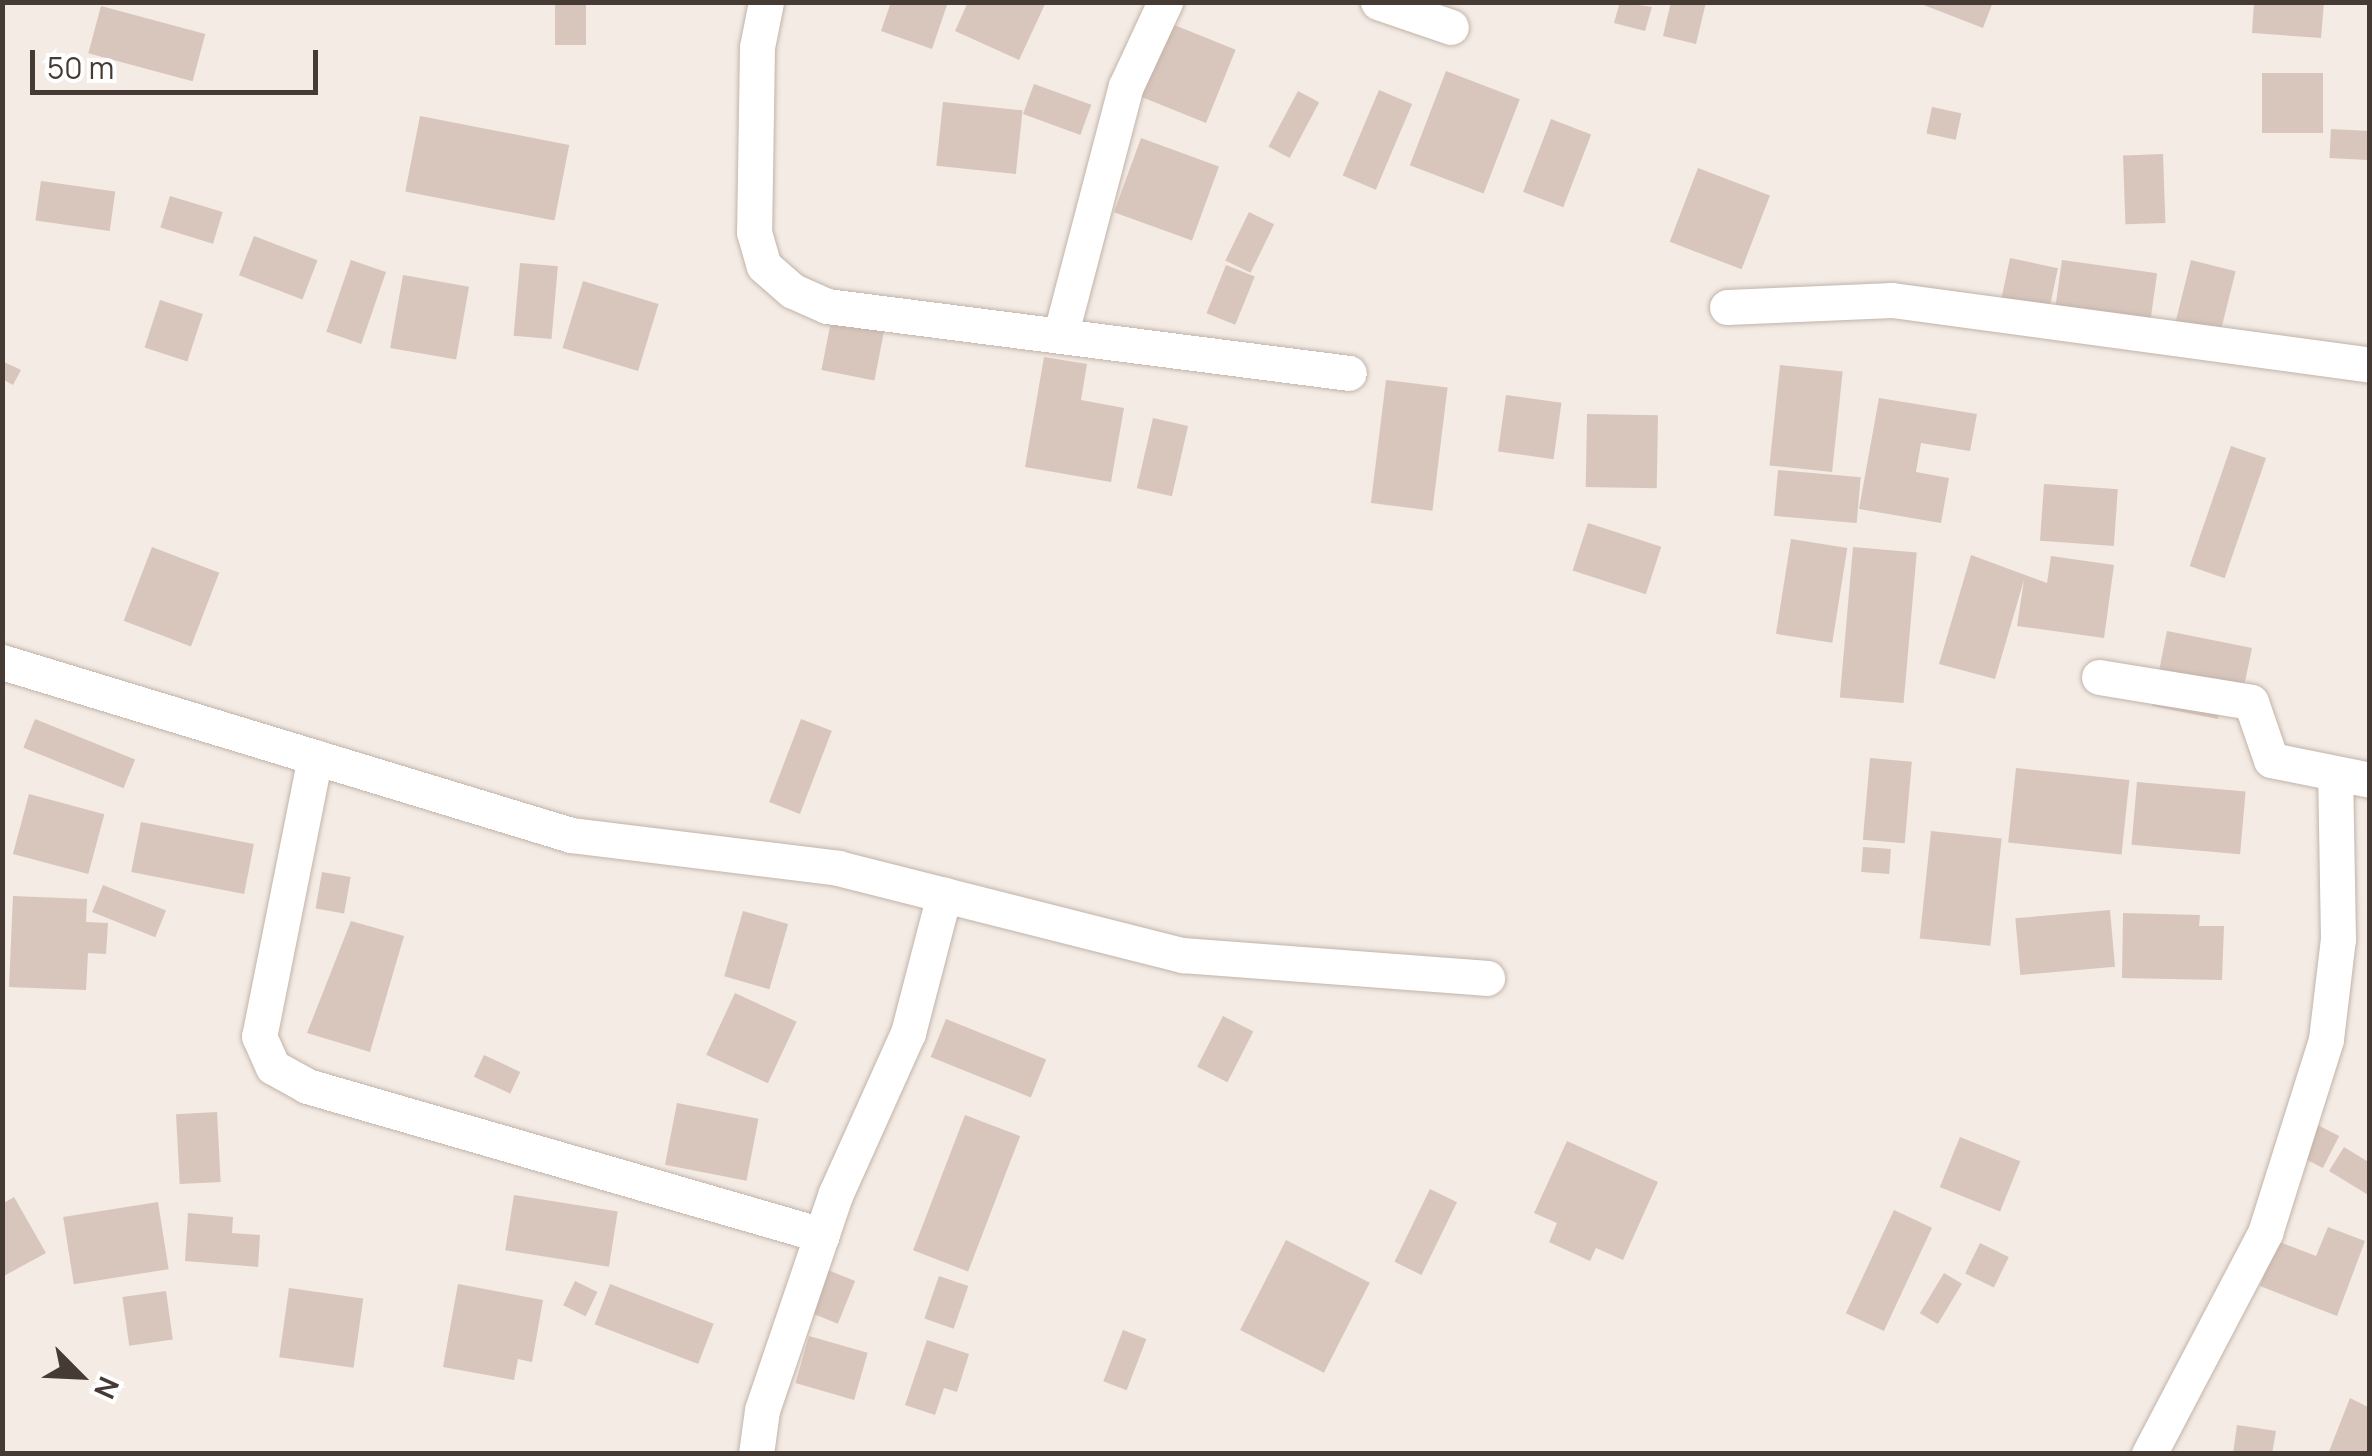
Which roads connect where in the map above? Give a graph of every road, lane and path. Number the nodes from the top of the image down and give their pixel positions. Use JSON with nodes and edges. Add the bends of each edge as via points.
{"nodes":[{"id":1,"x":766,"y":2,"type":"edge"},
{"id":2,"x":1165,"y":2,"type":"edge"},
{"id":3,"x":1378,"y":2,"type":"edge"},
{"id":4,"x":1451,"y":27,"type":"dead end"},
{"id":5,"x":1726,"y":307,"type":"dead end"},
{"id":6,"x":1061,"y":332,"type":"junction"},
{"id":7,"x":2370,"y":365,"type":"edge"},
{"id":8,"x":1350,"y":373,"type":"dead end"},
{"id":9,"x":2,"y":662,"type":"edge"},
{"id":10,"x":2099,"y":676,"type":"dead end"},
{"id":11,"x":315,"y":757,"type":"junction"},
{"id":12,"x":2352,"y":777,"type":"edge"},
{"id":13,"x":944,"y":894,"type":"junction"},
{"id":14,"x":2354,"y":940,"type":"edge"},
{"id":15,"x":1488,"y":978,"type":"dead end"},
{"id":16,"x":822,"y":1235,"type":"junction"},
{"id":17,"x":756,"y":1454,"type":"edge"},
{"id":18,"x":2149,"y":1454,"type":"edge"}],
"edges":[{"from":1,"to":6,"type":"street","via":[[757,47],[754,232],[764,266],[826,306]]},
{"from":2,"to":6,"type":"street","via":[[1126,86]]},
{"from":3,"to":4,"type":"street"},
{"from":5,"to":7,"type":"street","via":[[1892,300]]},
{"from":6,"to":8,"type":"street"},
{"from":9,"to":11,"type":"street"},
{"from":10,"to":12,"type":"street","via":[[2251,702],[2271,760]]},
{"from":11,"to":13,"type":"street","via":[[571,834],[838,868]]},
{"from":11,"to":16,"type":"street","via":[[259,1036],[273,1067],[306,1086]]},
{"from":12,"to":14,"type":"street"},
{"from":13,"to":15,"type":"street","via":[[1183,955]]},
{"from":13,"to":16,"type":"street","via":[[908,1033]]},
{"from":14,"to":18,"type":"street","via":[[2265,1233]]},
{"from":16,"to":17,"type":"street"}]}
